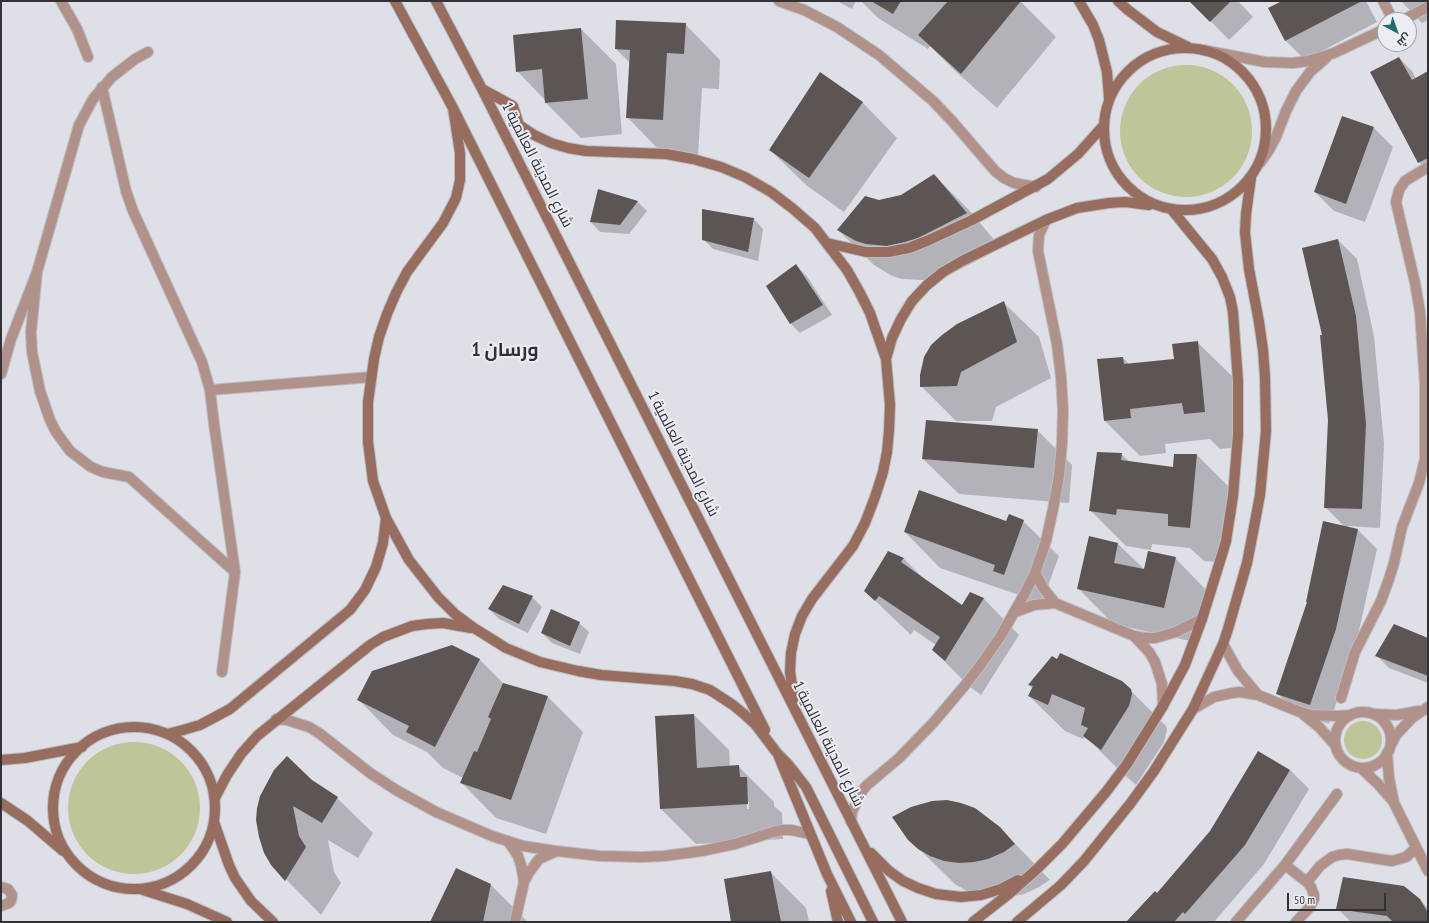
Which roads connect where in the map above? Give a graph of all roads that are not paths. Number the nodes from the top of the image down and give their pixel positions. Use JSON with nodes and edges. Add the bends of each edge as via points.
{"nodes":[{"id":1,"x":61,"y":1,"type":"edge"},
{"id":2,"x":395,"y":1,"type":"edge"},
{"id":3,"x":436,"y":1,"type":"edge"},
{"id":4,"x":779,"y":1,"type":"edge"},
{"id":5,"x":1079,"y":1,"type":"edge"},
{"id":6,"x":1118,"y":1,"type":"edge"},
{"id":7,"x":1383,"y":1,"type":"edge"},
{"id":8,"x":1428,"y":7,"type":"edge"},
{"id":9,"x":1389,"y":12,"type":"edge"},
{"id":10,"x":1417,"y":13,"type":"edge"},
{"id":11,"x":1377,"y":33,"type":"edge"},
{"id":12,"x":1190,"y":48,"type":"junction"},
{"id":13,"x":1203,"y":50,"type":"junction"},
{"id":14,"x":148,"y":52,"type":"dead end"},
{"id":15,"x":1334,"y":53,"type":"junction"},
{"id":16,"x":88,"y":57,"type":"dead end"},
{"id":17,"x":102,"y":87,"type":"junction"},
{"id":18,"x":482,"y":89,"type":"junction"},
{"id":19,"x":1109,"y":102,"type":"junction"},
{"id":20,"x":453,"y":108,"type":"junction"},
{"id":21,"x":1104,"y":125,"type":"junction"},
{"id":22,"x":1260,"y":163,"type":"junction"},
{"id":23,"x":1428,"y":167,"type":"edge"},
{"id":24,"x":1251,"y":178,"type":"junction"},
{"id":25,"x":1036,"y":187,"type":"junction"},
{"id":26,"x":1157,"y":206,"type":"junction"},
{"id":27,"x":1172,"y":210,"type":"junction"},
{"id":28,"x":1046,"y":220,"type":"junction"},
{"id":29,"x":827,"y":243,"type":"junction"},
{"id":30,"x":38,"y":272,"type":"junction"},
{"id":31,"x":886,"y":359,"type":"junction"},
{"id":32,"x":1,"y":374,"type":"edge"},
{"id":33,"x":371,"y":377,"type":"junction"},
{"id":34,"x":210,"y":390,"type":"junction"},
{"id":35,"x":1425,"y":471,"type":"edge"},
{"id":36,"x":386,"y":518,"type":"junction"},
{"id":37,"x":235,"y":572,"type":"junction"},
{"id":38,"x":1035,"y":573,"type":"junction"},
{"id":39,"x":1055,"y":603,"type":"junction"},
{"id":40,"x":1015,"y":612,"type":"junction"},
{"id":41,"x":1202,"y":619,"type":"junction"},
{"id":42,"x":474,"y":628,"type":"junction"},
{"id":43,"x":1134,"y":636,"type":"junction"},
{"id":44,"x":1223,"y":644,"type":"junction"},
{"id":45,"x":222,"y":672,"type":"dead end"},
{"id":46,"x":1258,"y":695,"type":"junction"},
{"id":47,"x":1341,"y":698,"type":"dead end"},
{"id":48,"x":1163,"y":706,"type":"junction"},
{"id":49,"x":1193,"y":709,"type":"junction"},
{"id":50,"x":1425,"y":709,"type":"edge"},
{"id":51,"x":1300,"y":712,"type":"junction"},
{"id":52,"x":1372,"y":713,"type":"junction"},
{"id":53,"x":1351,"y":715,"type":"junction"},
{"id":54,"x":276,"y":719,"type":"junction"},
{"id":55,"x":803,"y":727,"type":"junction"},
{"id":56,"x":167,"y":734,"type":"junction"},
{"id":57,"x":1335,"y":744,"type":"junction"},
{"id":58,"x":82,"y":747,"type":"junction"},
{"id":59,"x":1389,"y":749,"type":"junction"},
{"id":60,"x":777,"y":753,"type":"junction"},
{"id":61,"x":1,"y":760,"type":"edge"},
{"id":62,"x":1361,"y":768,"type":"junction"},
{"id":63,"x":1337,"y":794,"type":"dead end"},
{"id":64,"x":215,"y":798,"type":"junction"},
{"id":65,"x":1,"y":803,"type":"edge"},
{"id":66,"x":1394,"y":803,"type":"junction"},
{"id":67,"x":214,"y":822,"type":"junction"},
{"id":68,"x":851,"y":822,"type":"junction"},
{"id":69,"x":810,"y":834,"type":"junction"},
{"id":70,"x":508,"y":842,"type":"junction"},
{"id":71,"x":861,"y":843,"type":"junction"},
{"id":72,"x":1416,"y":848,"type":"junction"},
{"id":73,"x":556,"y":851,"type":"junction"},
{"id":74,"x":67,"y":854,"type":"junction"},
{"id":75,"x":1285,"y":865,"type":"junction"},
{"id":76,"x":1037,"y":869,"type":"junction"},
{"id":77,"x":1428,"y":871,"type":"edge"},
{"id":78,"x":827,"y":874,"type":"junction"},
{"id":79,"x":524,"y":882,"type":"junction"},
{"id":80,"x":1307,"y":882,"type":"junction"},
{"id":81,"x":1,"y":887,"type":"edge"},
{"id":82,"x":139,"y":889,"type":"junction"},
{"id":83,"x":1,"y":906,"type":"edge"},
{"id":84,"x":1036,"y":907,"type":"junction"},
{"id":85,"x":227,"y":922,"type":"edge"},
{"id":86,"x":273,"y":922,"type":"edge"},
{"id":87,"x":516,"y":922,"type":"edge"},
{"id":88,"x":838,"y":922,"type":"edge"},
{"id":89,"x":852,"y":922,"type":"edge"},
{"id":90,"x":873,"y":922,"type":"edge"},
{"id":91,"x":902,"y":922,"type":"edge"},
{"id":92,"x":973,"y":922,"type":"edge"},
{"id":93,"x":1017,"y":922,"type":"edge"},
{"id":94,"x":1028,"y":922,"type":"edge"},
{"id":95,"x":1236,"y":922,"type":"edge"},
{"id":96,"x":1296,"y":922,"type":"edge"}],
"edges":[{"from":1,"to":16,"type":"street","via":[[74,23]]},
{"from":2,"to":20,"type":"street"},
{"from":3,"to":18,"type":"street","name":"شارع المدينة العالمية 1"},
{"from":4,"to":25,"type":"street","via":[[804,10],[837,27],[879,55],[933,101],[995,171],[1014,183]]},
{"from":5,"to":19,"type":"street","via":[[1093,24],[1101,45],[1107,72]]},
{"from":6,"to":12,"type":"street","via":[[1157,32]]},
{"from":7,"to":9,"type":"street"},
{"from":8,"to":10,"type":"street"},
{"from":11,"to":15,"type":"street"},
{"from":12,"to":13,"type":"street"},
{"from":12,"to":19,"type":"street","via":[[1164,51],[1140,62],[1121,79]]},
{"from":13,"to":15,"type":"street","via":[[1279,64],[1308,62]]},
{"from":13,"to":22,"type":"street","via":[[1230,61],[1251,80],[1258,93],[1264,106],[1267,128]]},
{"from":14,"to":17,"type":"street","via":[[123,67]]},
{"from":15,"to":22,"type":"street","via":[[1314,69],[1299,86],[1290,101],[1276,137]]},
{"from":17,"to":30,"type":"street","via":[[79,124]]},
{"from":17,"to":34,"type":"street","via":[[133,211],[202,362]]},
{"from":18,"to":29,"type":"street","via":[[513,106],[519,125],[551,143],[586,151],[666,154],[721,167],[745,177],[792,208]]},
{"from":18,"to":55,"type":"street","name":"شارع المدينة العالمية 1"},
{"from":19,"to":21,"type":"street"},
{"from":20,"to":33,"type":"street","via":[[460,153],[460,180],[456,198],[443,223],[396,293],[386,314]]},
{"from":20,"to":60,"type":"street"},
{"from":21,"to":25,"type":"street","via":[[1063,167]]},
{"from":21,"to":26,"type":"street","via":[[1107,152],[1120,179],[1143,200]]},
{"from":22,"to":24,"type":"street"},
{"from":23,"to":35,"type":"street","via":[[1405,181],[1398,190],[1396,202],[1415,283],[1421,325]]},
{"from":24,"to":27,"type":"street","via":[[1239,191],[1207,208],[1190,211]]},
{"from":24,"to":44,"type":"street","via":[[1245,233],[1263,350],[1266,432],[1260,495],[1253,534]]},
{"from":25,"to":29,"type":"street","via":[[972,220],[909,248],[888,252],[866,252]]},
{"from":26,"to":27,"type":"street"},
{"from":26,"to":28,"type":"street","via":[[1109,203],[1077,208]]},
{"from":27,"to":41,"type":"street","via":[[1212,259],[1222,277],[1233,312],[1237,354],[1239,408],[1233,496],[1224,546]]},
{"from":28,"to":31,"type":"street","via":[[943,272],[912,301],[892,338]]},
{"from":28,"to":38,"type":"street","via":[[1039,235],[1038,251],[1057,344],[1063,410],[1062,443],[1053,509]]},
{"from":29,"to":31,"type":"street","via":[[859,291],[870,313]]},
{"from":30,"to":32,"type":"street","via":[[11,339]]},
{"from":30,"to":37,"type":"street","via":[[31,332],[32,352],[44,403],[62,442],[79,460],[91,467],[129,477]]},
{"from":31,"to":55,"type":"street","via":[[890,431],[876,497],[853,546],[812,599],[795,634],[790,672]]},
{"from":33,"to":34,"type":"street"},
{"from":33,"to":36,"type":"street","via":[[367,422],[369,455],[373,480]]},
{"from":34,"to":37,"type":"street"},
{"from":35,"to":47,"type":"street","via":[[1402,527],[1389,579],[1355,652]]},
{"from":36,"to":42,"type":"street","via":[[409,560],[423,579],[455,614]]},
{"from":36,"to":56,"type":"street","via":[[383,543],[376,567],[365,590],[350,610],[230,709],[200,725]]},
{"from":37,"to":45,"type":"street"},
{"from":38,"to":39,"type":"street"},
{"from":38,"to":40,"type":"street"},
{"from":39,"to":40,"type":"street","via":[[1034,604]]},
{"from":39,"to":43,"type":"street"},
{"from":40,"to":68,"type":"street","via":[[982,663],[950,704],[917,740],[860,794],[852,812]]},
{"from":41,"to":43,"type":"street","via":[[1165,636]]},
{"from":41,"to":48,"type":"street","via":[[1185,665]]},
{"from":42,"to":54,"type":"street","via":[[443,623],[427,624],[412,626],[383,637]]},
{"from":42,"to":60,"type":"street","via":[[523,656],[558,667],[601,675],[675,681],[710,690],[755,724]]},
{"from":43,"to":48,"type":"street","via":[[1155,662],[1162,684]]},
{"from":44,"to":46,"type":"street","via":[[1238,671]]},
{"from":44,"to":49,"type":"street"},
{"from":46,"to":49,"type":"street","via":[[1240,692],[1223,695]]},
{"from":46,"to":51,"type":"street"},
{"from":48,"to":76,"type":"street","via":[[1106,792]]},
{"from":49,"to":84,"type":"street","via":[[1154,771],[1112,827],[1084,861]]},
{"from":50,"to":52,"type":"street","via":[[1397,715]]},
{"from":50,"to":59,"type":"street","via":[[1404,726]]},
{"from":51,"to":53,"type":"street","via":[[1325,716]]},
{"from":51,"to":57,"type":"street"},
{"from":52,"to":53,"type":"street","via":[[1358,712]]},
{"from":52,"to":59,"type":"street","via":[[1385,722],[1389,729]]},
{"from":53,"to":57,"type":"street","via":[[1340,724]]},
{"from":54,"to":64,"type":"street","via":[[241,754]]},
{"from":54,"to":70,"type":"street","via":[[309,727],[370,773],[409,798],[457,822]]},
{"from":55,"to":68,"type":"street","name":"شارع المدينة العالمية 1"},
{"from":56,"to":58,"type":"street","via":[[129,727],[104,733]]},
{"from":56,"to":64,"type":"street","via":[[187,746],[203,764]]},
{"from":57,"to":62,"type":"street","via":[[1345,762]]},
{"from":58,"to":61,"type":"street"},
{"from":58,"to":74,"type":"street","via":[[63,770],[54,798],[55,828]]},
{"from":59,"to":62,"type":"street","via":[[1383,759],[1376,764]]},
{"from":59,"to":66,"type":"street","via":[[1389,778]]},
{"from":60,"to":69,"type":"street"},
{"from":60,"to":90,"type":"street","via":[[806,787]]},
{"from":62,"to":66,"type":"street"},
{"from":63,"to":75,"type":"street"},
{"from":64,"to":67,"type":"street"},
{"from":65,"to":74,"type":"street","via":[[28,821]]},
{"from":66,"to":72,"type":"street"},
{"from":67,"to":82,"type":"street","via":[[203,851],[182,874],[154,887]]},
{"from":67,"to":86,"type":"street","via":[[235,878],[251,901]]},
{"from":68,"to":71,"type":"street","name":"شارع المدينة العالمية 1"},
{"from":69,"to":73,"type":"street","via":[[782,830],[720,848],[664,856],[621,857]]},
{"from":69,"to":78,"type":"street"},
{"from":70,"to":73,"type":"street"},
{"from":70,"to":79,"type":"street","via":[[518,856]]},
{"from":71,"to":76,"type":"street","via":[[898,878],[936,894],[961,897],[992,892],[1011,885]]},
{"from":71,"to":91,"type":"street","name":"شارع المدينة العالمية 1"},
{"from":72,"to":77,"type":"street"},
{"from":72,"to":80,"type":"street","via":[[1406,858],[1392,861],[1347,854],[1332,857],[1320,866]]},
{"from":73,"to":79,"type":"street","via":[[539,859],[532,866]]},
{"from":74,"to":82,"type":"street","via":[[90,876],[101,882],[113,887]]},
{"from":75,"to":80,"type":"street"},
{"from":75,"to":95,"type":"street"},
{"from":76,"to":92,"type":"street"},
{"from":78,"to":88,"type":"street"},
{"from":78,"to":89,"type":"street"},
{"from":79,"to":87,"type":"street"},
{"from":80,"to":96,"type":"street","via":[[1313,890],[1314,899]]},
{"from":81,"to":83,"type":"street","via":[[8,889],[12,895],[11,901]]},
{"from":82,"to":85,"type":"street","via":[[187,904]]},
{"from":84,"to":93,"type":"street"},
{"from":84,"to":94,"type":"street"}]}
